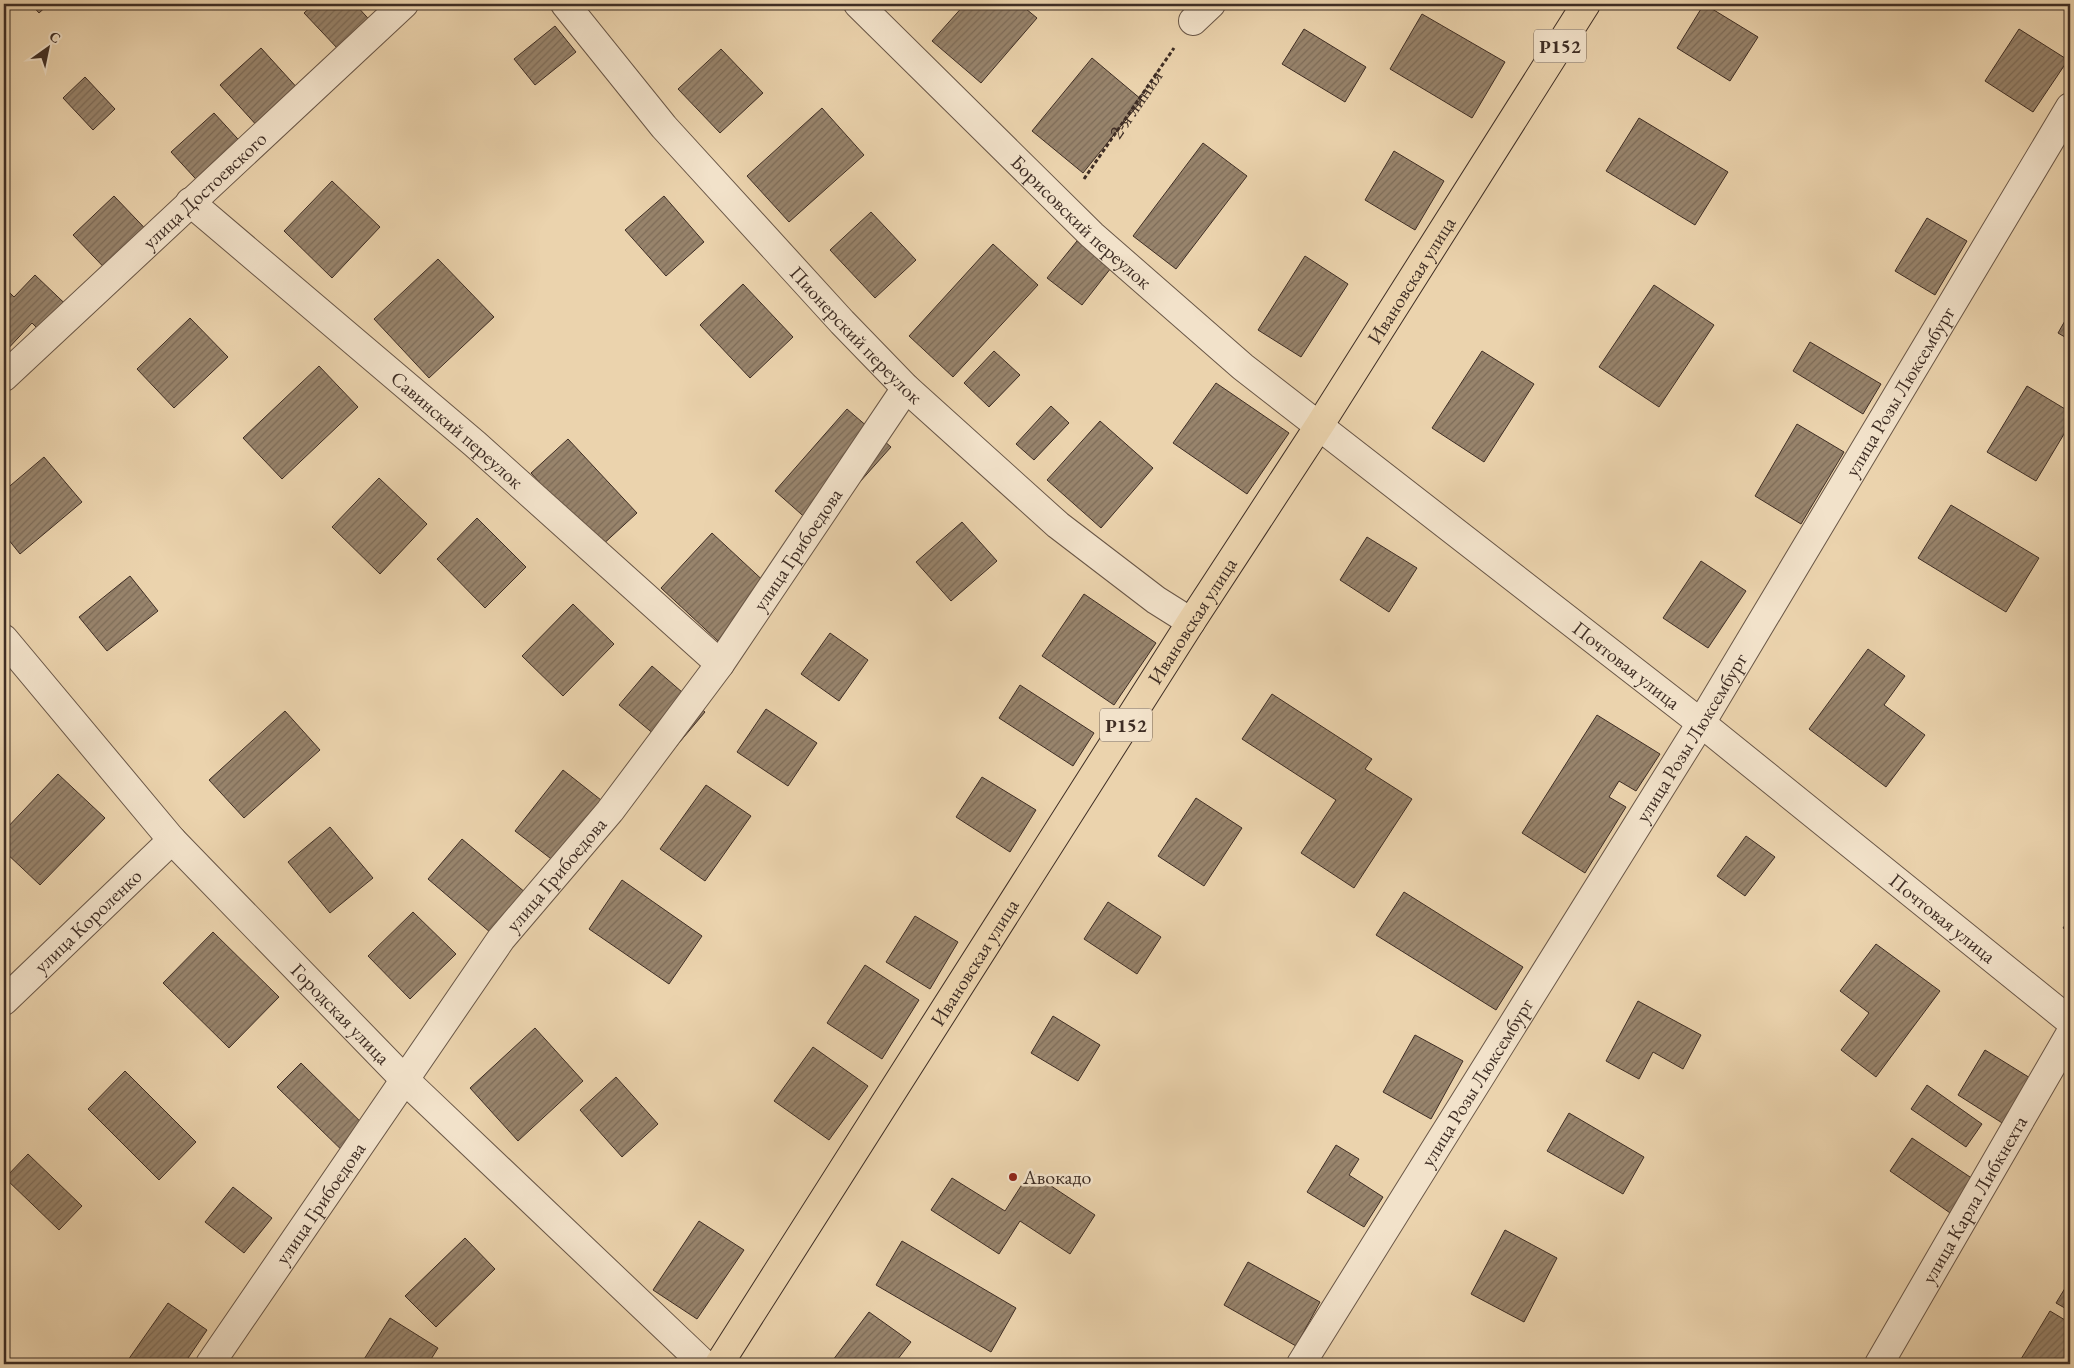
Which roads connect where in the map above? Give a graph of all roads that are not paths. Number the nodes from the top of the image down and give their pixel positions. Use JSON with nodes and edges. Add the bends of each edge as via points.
{"nodes":[{"id":1,"x":404,"y":4,"type":"edge"},
{"id":2,"x":565,"y":4,"type":"edge"},
{"id":3,"x":858,"y":4,"type":"edge"},
{"id":4,"x":1586,"y":4,"type":"edge"},
{"id":5,"x":2070,"y":106,"type":"edge"},
{"id":6,"x":190,"y":202,"type":"junction"},
{"id":7,"x":4,"y":377,"type":"edge"},
{"id":8,"x":906,"y":388,"type":"junction"},
{"id":9,"x":1319,"y":426,"type":"junction"},
{"id":10,"x":1191,"y":622,"type":"junction"},
{"id":11,"x":4,"y":639,"type":"edge"},
{"id":12,"x":720,"y":664,"type":"junction"},
{"id":13,"x":1701,"y":723,"type":"junction"},
{"id":14,"x":172,"y":840,"type":"junction"},
{"id":15,"x":4,"y":1001,"type":"edge"},
{"id":16,"x":2070,"y":1021,"type":"edge"},
{"id":17,"x":2070,"y":1034,"type":"edge"},
{"id":18,"x":404,"y":1079,"type":"junction"},
{"id":19,"x":210,"y":1364,"type":"edge"},
{"id":20,"x":704,"y":1364,"type":"edge"},
{"id":21,"x":719,"y":1364,"type":"edge"},
{"id":22,"x":1301,"y":1364,"type":"edge"},
{"id":23,"x":1879,"y":1364,"type":"edge"}],
"edges":[{"from":1,"to":6,"type":"street","name":"улица Достоевского"},
{"from":2,"to":8,"type":"street","name":"Пионерский переулок","via":[[664,127]]},
{"from":3,"to":9,"type":"street","name":"Борисовский переулок","via":[[1092,235],[1243,367]]},
{"from":4,"to":9,"type":"main road","name":"Ивановская улица","number":"Р152"},
{"from":5,"to":13,"type":"street","name":"улица Розы Люксембург"},
{"from":6,"to":7,"type":"street","name":"улица Достоевского"},
{"from":6,"to":12,"type":"street","name":"Савинский переулок","via":[[475,444]]},
{"from":8,"to":10,"type":"street","name":"Пионерский переулок","via":[[1058,525],[1156,600]]},
{"from":8,"to":12,"type":"street","name":"улица Грибоедова"},
{"from":9,"to":10,"type":"main road","name":"Ивановская улица","number":"Р152"},
{"from":9,"to":13,"type":"street","name":"Почтовая улица"},
{"from":10,"to":21,"type":"main road","name":"Ивановская улица","number":"Р152"},
{"from":11,"to":14,"type":"street","name":"Городская улица"},
{"from":12,"to":18,"type":"street","name":"улица Грибоедова","via":[[610,811],[501,939]]},
{"from":13,"to":16,"type":"street","name":"Почтовая улица"},
{"from":13,"to":22,"type":"street","name":"улица Розы Люксембург"},
{"from":14,"to":15,"type":"street","name":"улица Короленко"},
{"from":14,"to":18,"type":"street","name":"Городская улица"},
{"from":17,"to":23,"type":"street","name":"улица Карла Либкнехта"},
{"from":18,"to":19,"type":"street","name":"улица Грибоедова"},
{"from":18,"to":20,"type":"street","name":"Городская улица"}]}
